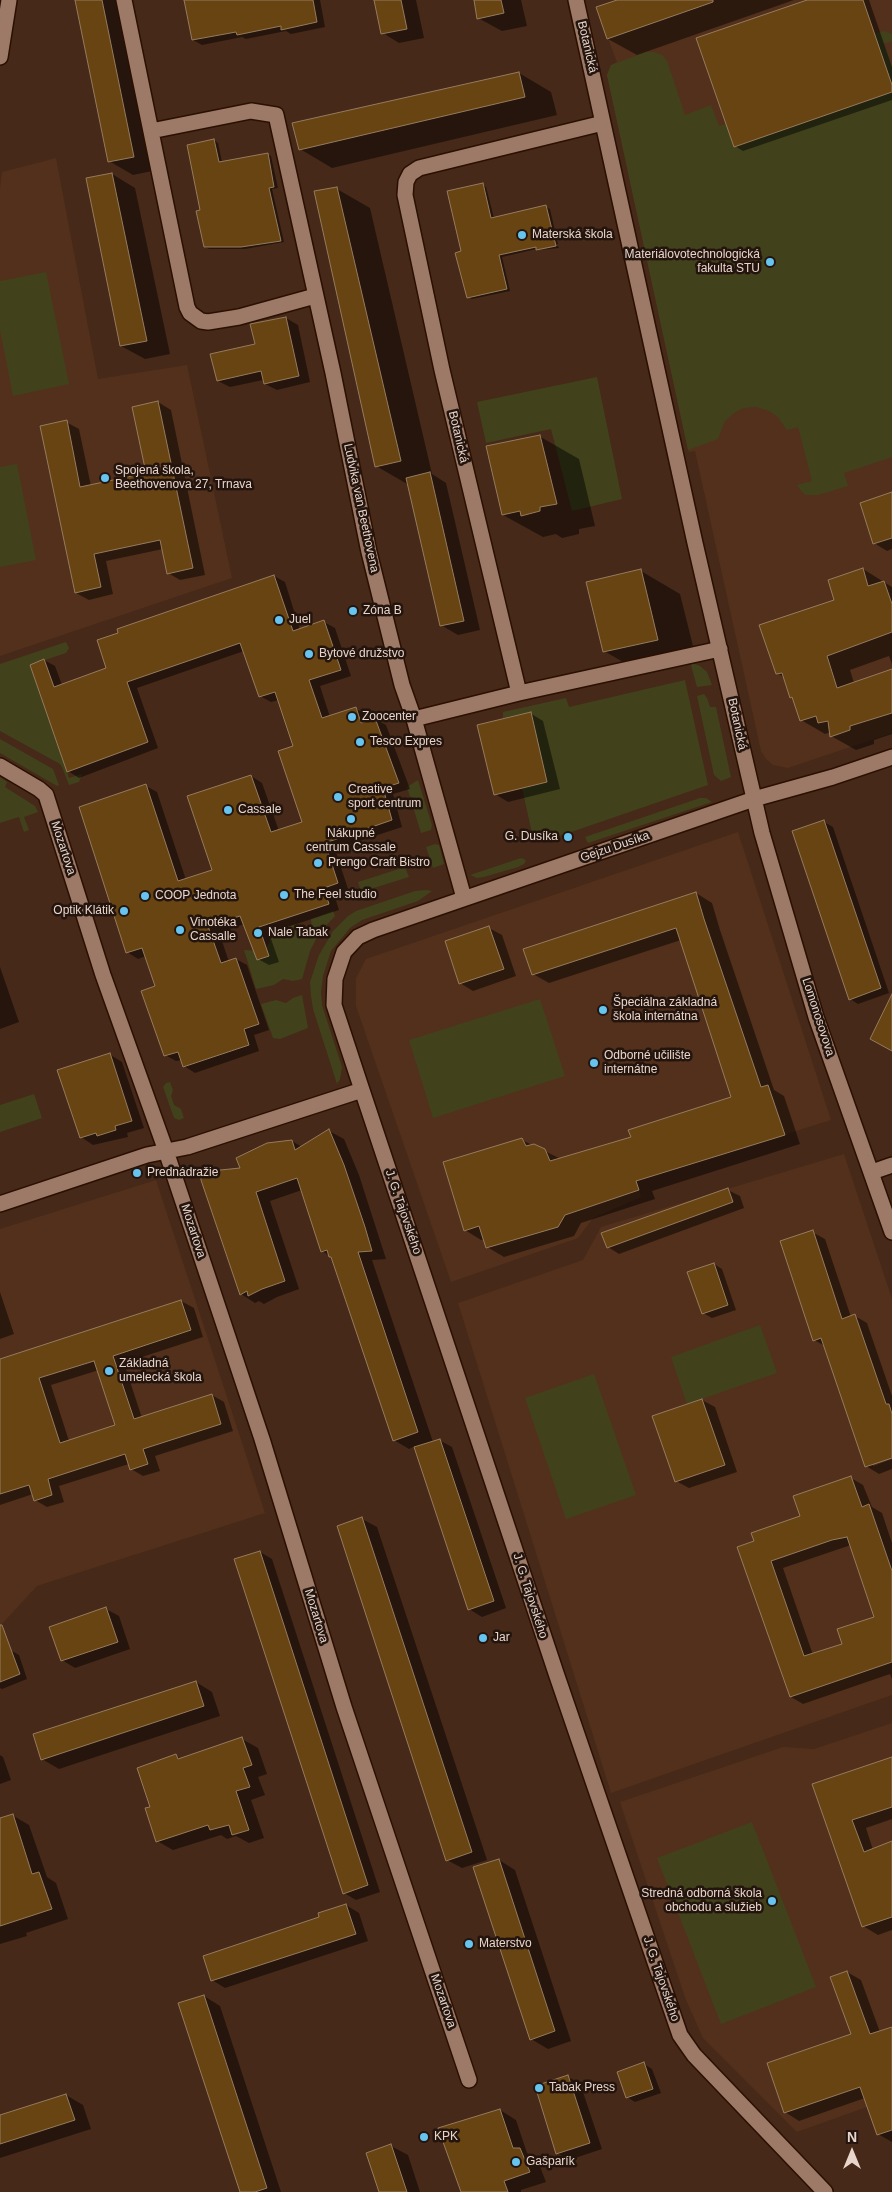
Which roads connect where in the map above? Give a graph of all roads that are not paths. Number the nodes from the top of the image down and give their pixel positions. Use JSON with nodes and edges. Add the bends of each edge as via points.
{"nodes":[{"id":1,"x":9,"y":0,"type":"edge"},
{"id":2,"x":124,"y":0,"type":"edge"},
{"id":3,"x":576,"y":0,"type":"edge"},
{"id":4,"x":0,"y":57,"type":"edge"},
{"id":5,"x":604,"y":123,"type":"junction"},
{"id":6,"x":151,"y":131,"type":"junction"},
{"id":7,"x":315,"y":296,"type":"junction"},
{"id":8,"x":720,"y":649,"type":"junction"},
{"id":9,"x":519,"y":693,"type":"junction"},
{"id":10,"x":414,"y":719,"type":"junction"},
{"id":11,"x":892,"y":757,"type":"edge"},
{"id":12,"x":0,"y":766,"type":"edge"},
{"id":13,"x":754,"y":799,"type":"junction"},
{"id":14,"x":464,"y":898,"type":"junction"},
{"id":15,"x":344,"y":952,"type":"joint"},
{"id":16,"x":362,"y":1090,"type":"junction"},
{"id":17,"x":166,"y":1151,"type":"junction"},
{"id":18,"x":892,"y":1165,"type":"edge"},
{"id":19,"x":872,"y":1172,"type":"junction"},
{"id":20,"x":0,"y":1204,"type":"edge"},
{"id":21,"x":892,"y":1232,"type":"edge"},
{"id":22,"x":469,"y":2080,"type":"dead end"},
{"id":23,"x":824,"y":2192,"type":"edge"}],
"edges":[{"from":1,"to":4,"type":"street"},
{"from":2,"to":6,"type":"street"},
{"from":3,"to":5,"type":"street","name":"Botanická"},
{"from":5,"to":8,"type":"street","name":"Botanická"},
{"from":5,"to":9,"type":"street","name":"Botanická","via":[[420,168],[410,174],[406,182],[405,195],[442,370]]},
{"from":6,"to":7,"type":"street","name":"Ludvika van Beethovena","via":[[250,111],[276,114]]},
{"from":6,"to":7,"type":"street","via":[[190,313],[208,322]]},
{"from":7,"to":10,"type":"street","name":"Ludvika van Beethovena","via":[[369,552],[402,685]]},
{"from":8,"to":9,"type":"street"},
{"from":8,"to":13,"type":"street","name":"Botanická"},
{"from":9,"to":10,"type":"street"},
{"from":10,"to":14,"type":"street","name":"Ludvika van Beethovena"},
{"from":11,"to":13,"type":"street","name":"Gejzu Dusíka"},
{"from":12,"to":17,"type":"street","name":"Mozartova","via":[[46,795],[103,975]]},
{"from":13,"to":14,"type":"street","name":"Gejzu Dusíka"},
{"from":13,"to":19,"type":"street","name":"Lomonosovova","via":[[816,1017]]},
{"from":14,"to":15,"type":"street","name":"Gejzu Dusíka","via":[[373,930],[358,937]]},
{"from":15,"to":16,"type":"street","name":"J. G. Tajovského","via":[[335,979],[334,1005]]},
{"from":16,"to":17,"type":"street"},
{"from":16,"to":23,"type":"street","name":"J. G. Tajovského","via":[[680,2035],[694,2055]]},
{"from":17,"to":20,"type":"street"},
{"from":17,"to":22,"type":"street","name":"Mozartova","via":[[262,1439],[344,1707]]},
{"from":18,"to":19,"type":"street"},
{"from":19,"to":21,"type":"street","name":"Lomonosovova"}]}
